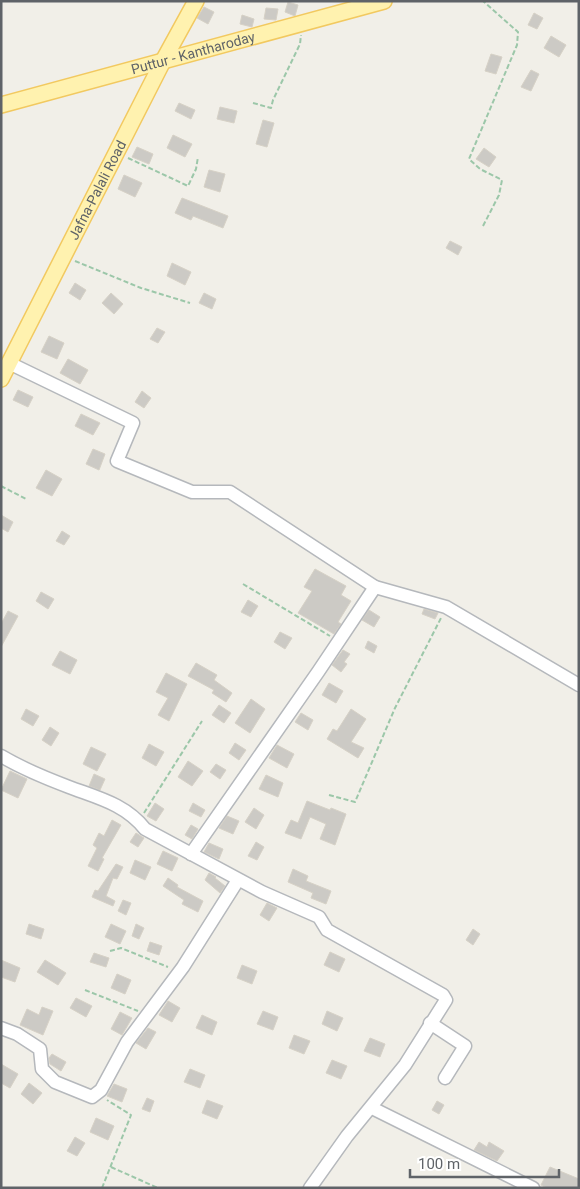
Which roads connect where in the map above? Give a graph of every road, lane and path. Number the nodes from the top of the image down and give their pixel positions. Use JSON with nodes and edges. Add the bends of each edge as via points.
{"nodes":[{"id":1,"x":196,"y":1,"type":"edge"},
{"id":2,"x":384,"y":1,"type":"edge"},
{"id":3,"x":483,"y":1,"type":"edge"},
{"id":4,"x":303,"y":23,"type":"junction"},
{"id":5,"x":164,"y":61,"type":"junction"},
{"id":6,"x":253,"y":103,"type":"dead end"},
{"id":7,"x":1,"y":105,"type":"edge"},
{"id":8,"x":117,"y":152,"type":"junction"},
{"id":9,"x":198,"y":157,"type":"dead end"},
{"id":10,"x":483,"y":226,"type":"dead end"},
{"id":11,"x":64,"y":255,"type":"junction"},
{"id":12,"x":190,"y":303,"type":"dead end"},
{"id":13,"x":9,"y":363,"type":"junction"},
{"id":14,"x":1,"y":379,"type":"edge"},
{"id":15,"x":1,"y":486,"type":"edge"},
{"id":16,"x":26,"y":499,"type":"dead end"},
{"id":17,"x":243,"y":584,"type":"dead end"},
{"id":18,"x":374,"y":586,"type":"junction"},
{"id":19,"x":446,"y":606,"type":"junction"},
{"id":20,"x":338,"y":642,"type":"junction"},
{"id":21,"x":579,"y":685,"type":"edge"},
{"id":22,"x":202,"y":721,"type":"dead end"},
{"id":23,"x":1,"y":756,"type":"edge"},
{"id":24,"x":329,"y":795,"type":"dead end"},
{"id":25,"x":139,"y":821,"type":"junction"},
{"id":26,"x":191,"y":854,"type":"junction"},
{"id":27,"x":238,"y":880,"type":"junction"},
{"id":28,"x":110,"y":951,"type":"dead end"},
{"id":29,"x":180,"y":971,"type":"junction"},
{"id":30,"x":85,"y":990,"type":"dead end"},
{"id":31,"x":147,"y":1014,"type":"junction"},
{"id":32,"x":430,"y":1023,"type":"junction"},
{"id":33,"x":1,"y":1028,"type":"edge"},
{"id":34,"x":445,"y":1078,"type":"dead end"},
{"id":35,"x":96,"y":1094,"type":"junction"},
{"id":36,"x":372,"y":1108,"type":"junction"},
{"id":37,"x":111,"y":1167,"type":"junction"},
{"id":38,"x":102,"y":1188,"type":"edge"},
{"id":39,"x":158,"y":1188,"type":"edge"},
{"id":40,"x":310,"y":1188,"type":"edge"},
{"id":41,"x":533,"y":1188,"type":"edge"}],
"edges":[{"from":1,"to":5,"type":"main road","name":"Jafna-Palali Road"},
{"from":2,"to":4,"type":"main road","name":"Puttur - Kantharoday"},
{"from":3,"to":10,"type":"path","via":[[518,32],[517,45],[469,159],[480,170],[502,180],[500,195]]},
{"from":4,"to":5,"type":"main road","name":"Puttur - Kantharoday"},
{"from":4,"to":6,"type":"path","via":[[300,44],[271,108]]},
{"from":5,"to":7,"type":"main road","name":"Puttur - Kantharoday"},
{"from":5,"to":8,"type":"main road","name":"Jafna-Palali Road"},
{"from":8,"to":9,"type":"path","via":[[188,186]]},
{"from":8,"to":11,"type":"main road","name":"Jafna-Palali Road"},
{"from":11,"to":12,"type":"path","via":[[141,288]]},
{"from":11,"to":13,"type":"main road","name":"Jafna-Palali Road"},
{"from":13,"to":14,"type":"main road","name":"Jafna-Palali Road"},
{"from":13,"to":18,"type":"street","via":[[133,424],[118,461],[192,492],[230,492]]},
{"from":15,"to":16,"type":"path"},
{"from":17,"to":20,"type":"path"},
{"from":18,"to":19,"type":"street"},
{"from":18,"to":20,"type":"street"},
{"from":19,"to":21,"type":"street"},
{"from":19,"to":24,"type":"path","via":[[395,708],[354,802]]},
{"from":20,"to":26,"type":"street"},
{"from":22,"to":25,"type":"path"},
{"from":23,"to":25,"type":"street","via":[[21,768],[104,799]]},
{"from":25,"to":26,"type":"street","via":[[146,830]]},
{"from":26,"to":27,"type":"street"},
{"from":27,"to":29,"type":"street"},
{"from":27,"to":32,"type":"street","via":[[319,916],[327,930],[443,994],[446,1000]]},
{"from":28,"to":29,"type":"path","via":[[121,948]]},
{"from":29,"to":31,"type":"street"},
{"from":30,"to":31,"type":"path"},
{"from":31,"to":35,"type":"street"},
{"from":32,"to":34,"type":"street","via":[[466,1046]]},
{"from":32,"to":36,"type":"street","via":[[405,1065]]},
{"from":33,"to":35,"type":"street","via":[[40,1049],[42,1069],[56,1082],[92,1097]]},
{"from":35,"to":37,"type":"path","via":[[131,1115]]},
{"from":36,"to":40,"type":"street","via":[[347,1136]]},
{"from":36,"to":41,"type":"street"},
{"from":37,"to":38,"type":"path"},
{"from":37,"to":39,"type":"path"}]}
